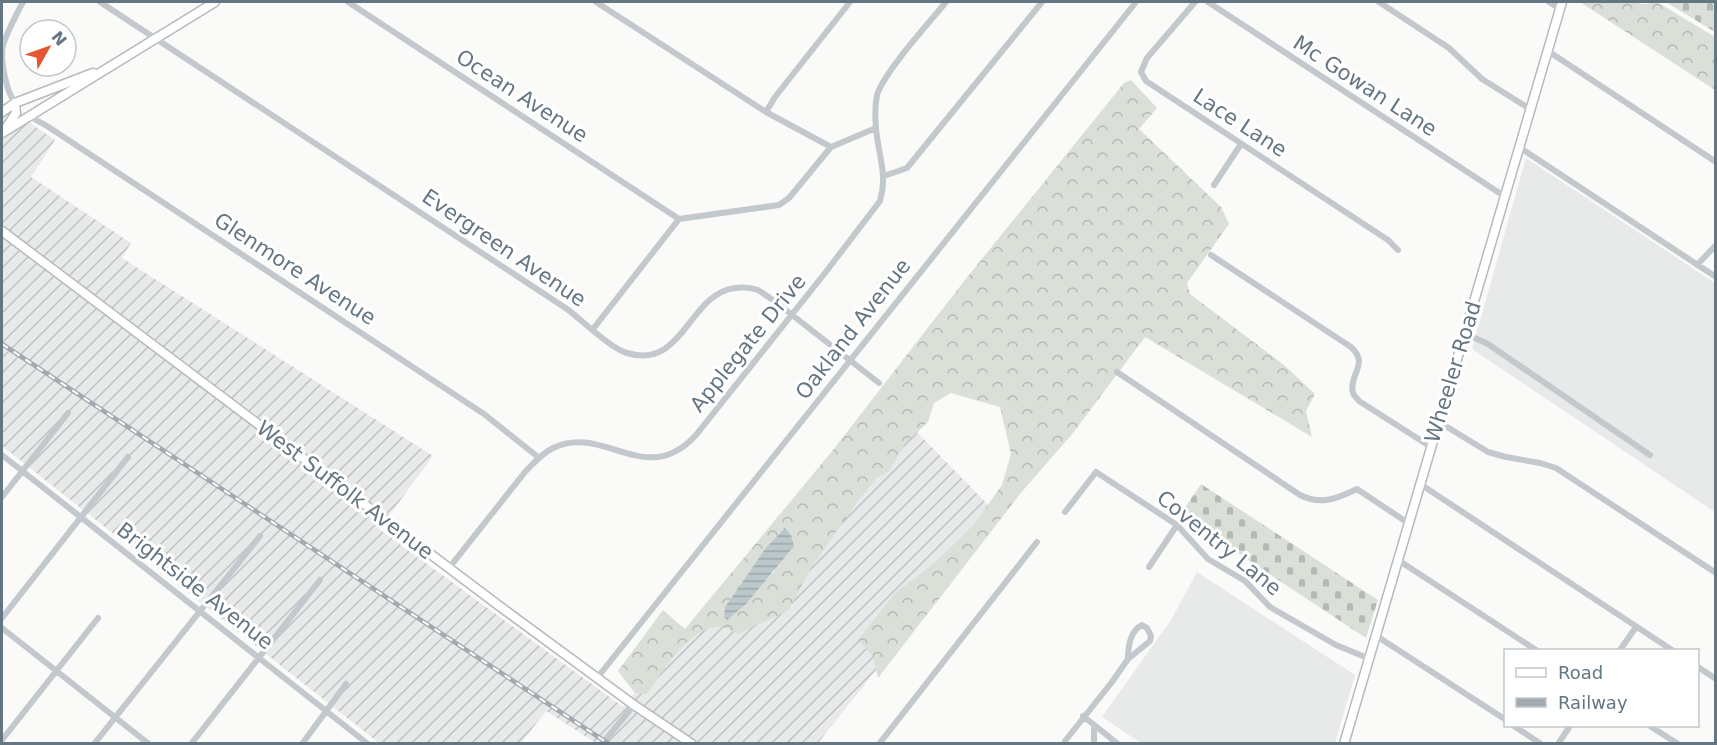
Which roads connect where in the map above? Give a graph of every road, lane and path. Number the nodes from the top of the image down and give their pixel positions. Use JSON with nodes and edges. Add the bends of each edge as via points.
{"nodes":[{"id":1,"x":23,"y":2,"type":"edge"},
{"id":2,"x":100,"y":2,"type":"edge"},
{"id":3,"x":215,"y":2,"type":"edge"},
{"id":4,"x":348,"y":2,"type":"edge"},
{"id":5,"x":596,"y":2,"type":"edge"},
{"id":6,"x":838,"y":2,"type":"edge"},
{"id":7,"x":946,"y":2,"type":"edge"},
{"id":8,"x":1042,"y":2,"type":"edge"},
{"id":9,"x":1136,"y":2,"type":"edge"},
{"id":10,"x":1196,"y":2,"type":"edge"},
{"id":11,"x":1208,"y":2,"type":"edge"},
{"id":12,"x":1379,"y":2,"type":"edge"},
{"id":13,"x":1549,"y":2,"type":"edge"},
{"id":14,"x":848,"y":4,"type":"edge"},
{"id":15,"x":1561,"y":5,"type":"edge"},
{"id":16,"x":155,"y":38,"type":"junction"},
{"id":17,"x":1548,"y":51,"type":"junction"},
{"id":18,"x":107,"y":67,"type":"junction"},
{"id":19,"x":15,"y":103,"type":"junction"},
{"id":20,"x":1530,"y":109,"type":"junction"},
{"id":21,"x":2,"y":112,"type":"edge"},
{"id":22,"x":766,"y":112,"type":"junction"},
{"id":23,"x":29,"y":116,"type":"junction"},
{"id":24,"x":876,"y":128,"type":"junction"},
{"id":25,"x":2,"y":133,"type":"edge"},
{"id":26,"x":1241,"y":144,"type":"junction"},
{"id":27,"x":831,"y":147,"type":"junction"},
{"id":28,"x":1519,"y":147,"type":"junction"},
{"id":29,"x":1716,"y":162,"type":"edge"},
{"id":30,"x":884,"y":176,"type":"junction"},
{"id":31,"x":1214,"y":185,"type":"dead end"},
{"id":32,"x":1504,"y":196,"type":"junction"},
{"id":33,"x":679,"y":219,"type":"junction"},
{"id":34,"x":2,"y":231,"type":"edge"},
{"id":35,"x":1716,"y":245,"type":"edge"},
{"id":36,"x":1398,"y":250,"type":"dead end"},
{"id":37,"x":1211,"y":255,"type":"dead end"},
{"id":38,"x":1697,"y":265,"type":"junction"},
{"id":39,"x":1716,"y":277,"type":"edge"},
{"id":40,"x":791,"y":314,"type":"junction"},
{"id":41,"x":593,"y":329,"type":"junction"},
{"id":42,"x":1464,"y":333,"type":"junction"},
{"id":43,"x":850,"y":360,"type":"junction"},
{"id":44,"x":1117,"y":372,"type":"dead end"},
{"id":45,"x":879,"y":383,"type":"dead end"},
{"id":46,"x":68,"y":413,"type":"dead end"},
{"id":47,"x":1439,"y":422,"type":"junction"},
{"id":48,"x":1431,"y":447,"type":"junction"},
{"id":49,"x":2,"y":455,"type":"edge"},
{"id":50,"x":1650,"y":455,"type":"dead end"},
{"id":51,"x":128,"y":457,"type":"dead end"},
{"id":52,"x":538,"y":458,"type":"junction"},
{"id":53,"x":22,"y":471,"type":"junction"},
{"id":54,"x":1420,"y":484,"type":"junction"},
{"id":55,"x":2,"y":497,"type":"edge"},
{"id":56,"x":1065,"y":512,"type":"dead end"},
{"id":57,"x":80,"y":518,"type":"junction"},
{"id":58,"x":1408,"y":523,"type":"junction"},
{"id":59,"x":1176,"y":525,"type":"junction"},
{"id":60,"x":260,"y":536,"type":"dead end"},
{"id":61,"x":1037,"y":542,"type":"dead end"},
{"id":62,"x":1398,"y":560,"type":"junction"},
{"id":63,"x":1149,"y":567,"type":"dead end"},
{"id":64,"x":449,"y":568,"type":"junction"},
{"id":65,"x":1716,"y":573,"type":"edge"},
{"id":66,"x":320,"y":580,"type":"dead end"},
{"id":67,"x":199,"y":611,"type":"junction"},
{"id":68,"x":2,"y":618,"type":"edge"},
{"id":69,"x":98,"y":618,"type":"dead end"},
{"id":70,"x":1636,"y":627,"type":"junction"},
{"id":71,"x":2,"y":628,"type":"edge"},
{"id":72,"x":1375,"y":635,"type":"junction"},
{"id":73,"x":1533,"y":649,"type":"edge"},
{"id":74,"x":1621,"y":649,"type":"edge"},
{"id":75,"x":1669,"y":649,"type":"edge"},
{"id":76,"x":259,"y":658,"type":"junction"},
{"id":77,"x":1128,"y":659,"type":"junction"},
{"id":78,"x":1370,"y":659,"type":"junction"},
{"id":79,"x":1699,"y":668,"type":"edge"},
{"id":80,"x":56,"y":670,"type":"junction"},
{"id":81,"x":597,"y":678,"type":"junction"},
{"id":82,"x":1716,"y":679,"type":"edge"},
{"id":83,"x":346,"y":684,"type":"dead end"},
{"id":84,"x":634,"y":705,"type":"junction"},
{"id":85,"x":327,"y":712,"type":"junction"},
{"id":86,"x":115,"y":716,"type":"junction"},
{"id":87,"x":1083,"y":716,"type":"junction"},
{"id":88,"x":1504,"y":719,"type":"edge"},
{"id":89,"x":1094,"y":724,"type":"junction"},
{"id":90,"x":1516,"y":727,"type":"edge"},
{"id":91,"x":1569,"y":727,"type":"edge"},
{"id":92,"x":1652,"y":727,"type":"edge"},
{"id":93,"x":2,"y":740,"type":"edge"},
{"id":94,"x":1065,"y":741,"type":"dead end"},
{"id":95,"x":1116,"y":743,"type":"edge"},
{"id":96,"x":94,"y":744,"type":"edge"},
{"id":97,"x":149,"y":744,"type":"edge"},
{"id":98,"x":191,"y":744,"type":"edge"},
{"id":99,"x":302,"y":744,"type":"edge"},
{"id":100,"x":368,"y":744,"type":"edge"},
{"id":101,"x":602,"y":744,"type":"edge"},
{"id":102,"x":692,"y":744,"type":"edge"},
{"id":103,"x":879,"y":744,"type":"edge"},
{"id":104,"x":1094,"y":744,"type":"edge"},
{"id":105,"x":1344,"y":744,"type":"edge"},
{"id":106,"x":1541,"y":744,"type":"edge"},
{"id":107,"x":1558,"y":744,"type":"edge"},
{"id":108,"x":1678,"y":744,"type":"edge"}],
"edges":[{"from":1,"to":19,"type":"street","via":[[2,47],[3,76]]},
{"from":2,"to":16,"type":"street","name":"Evergreen Avenue"},
{"from":3,"to":16,"type":"main road"},
{"from":4,"to":33,"type":"street","name":"Ocean Avenue"},
{"from":5,"to":22,"type":"street"},
{"from":6,"to":14,"type":"street"},
{"from":7,"to":24,"type":"street","name":"Applegate Drive","via":[[886,77],[878,94]]},
{"from":8,"to":30,"type":"street","via":[[918,156],[907,168]]},
{"from":9,"to":43,"type":"street","name":"Oakland Avenue"},
{"from":10,"to":26,"type":"street","name":"Lace Lane","via":[[1147,58],[1141,72],[1146,81]]},
{"from":11,"to":32,"type":"street","name":"Mc Gowan Lane"},
{"from":12,"to":20,"type":"street","via":[[1449,48],[1482,79]]},
{"from":13,"to":15,"type":"street"},
{"from":14,"to":22,"type":"street"},
{"from":15,"to":17,"type":"main road","name":"Wheeler Road"},
{"from":16,"to":18,"type":"main road"},
{"from":16,"to":41,"type":"street","name":"Evergreen Avenue"},
{"from":17,"to":20,"type":"main road","name":"Wheeler Road"},
{"from":17,"to":29,"type":"street"},
{"from":18,"to":19,"type":"main road"},
{"from":18,"to":23,"type":"main road"},
{"from":19,"to":21,"type":"main road"},
{"from":19,"to":25,"type":"main road","via":[[16,113]]},
{"from":20,"to":28,"type":"main road","name":"Wheeler Road"},
{"from":22,"to":27,"type":"street"},
{"from":23,"to":25,"type":"main road"},
{"from":23,"to":52,"type":"street","name":"Glenmore Avenue","via":[[484,414]]},
{"from":24,"to":27,"type":"street"},
{"from":24,"to":30,"type":"street","name":"Applegate Drive"},
{"from":26,"to":31,"type":"street"},
{"from":26,"to":36,"type":"street","name":"Lace Lane"},
{"from":27,"to":33,"type":"street","via":[[779,205]]},
{"from":28,"to":32,"type":"main road","name":"Wheeler Road"},
{"from":28,"to":38,"type":"street"},
{"from":30,"to":40,"type":"street","name":"Applegate Drive","via":[[880,201],[870,216]]},
{"from":32,"to":42,"type":"main road","name":"Wheeler Road"},
{"from":33,"to":41,"type":"street"},
{"from":34,"to":64,"type":"main road","name":"West Suffolk Avenue"},
{"from":35,"to":38,"type":"street"},
{"from":37,"to":48,"type":"street","via":[[1358,353],[1353,393],[1359,401]]},
{"from":38,"to":39,"type":"street"},
{"from":40,"to":41,"type":"street","name":"Evergreen Avenue","via":[[757,290],[743,287],[716,294],[667,349],[654,354],[639,356],[625,352]]},
{"from":40,"to":43,"type":"street","name":"Evergreen Avenue"},
{"from":40,"to":52,"type":"street","name":"Applegate Drive","via":[[685,447],[652,458],[588,442],[570,443]]},
{"from":42,"to":47,"type":"main road","name":"Wheeler Road"},
{"from":42,"to":50,"type":"street","via":[[1488,344]]},
{"from":43,"to":45,"type":"street","name":"Evergreen Avenue"},
{"from":43,"to":81,"type":"street","name":"Oakland Avenue"},
{"from":44,"to":58,"type":"street","via":[[1311,501],[1336,499],[1357,489]]},
{"from":46,"to":53,"type":"street"},
{"from":47,"to":48,"type":"main road","name":"Wheeler Road"},
{"from":47,"to":65,"type":"street","via":[[1488,452],[1556,468]]},
{"from":48,"to":54,"type":"main road","name":"Wheeler Road"},
{"from":49,"to":53,"type":"street","name":"Brightside Avenue"},
{"from":51,"to":57,"type":"street"},
{"from":52,"to":64,"type":"street","name":"Applegate Drive"},
{"from":53,"to":55,"type":"street"},
{"from":53,"to":57,"type":"street","name":"Brightside Avenue"},
{"from":54,"to":58,"type":"main road","name":"Wheeler Road"},
{"from":54,"to":70,"type":"street"},
{"from":56,"to":59,"type":"street","name":"Coventry Lane","via":[[1096,472]]},
{"from":57,"to":67,"type":"street","name":"Brightside Avenue"},
{"from":57,"to":68,"type":"street"},
{"from":58,"to":62,"type":"main road","name":"Wheeler Road"},
{"from":59,"to":63,"type":"street"},
{"from":59,"to":78,"type":"street","name":"Coventry Lane","via":[[1208,559],[1245,581],[1270,607],[1336,645]]},
{"from":60,"to":67,"type":"street"},
{"from":61,"to":103,"type":"street"},
{"from":62,"to":72,"type":"main road","name":"Wheeler Road"},
{"from":62,"to":73,"type":"street"},
{"from":64,"to":81,"type":"main road","name":"West Suffolk Avenue"},
{"from":66,"to":76,"type":"street"},
{"from":67,"to":76,"type":"street","name":"Brightside Avenue"},
{"from":67,"to":86,"type":"street"},
{"from":69,"to":80,"type":"street"},
{"from":70,"to":74,"type":"street"},
{"from":70,"to":75,"type":"street"},
{"from":71,"to":80,"type":"street"},
{"from":72,"to":78,"type":"main road","name":"Wheeler Road"},
{"from":72,"to":88,"type":"street"},
{"from":76,"to":85,"type":"street","name":"Brightside Avenue"},
{"from":76,"to":98,"type":"street"},
{"from":77,"to":77,"type":"street","via":[[1150,641],[1148,628],[1135,630]]},
{"from":77,"to":87,"type":"street"},
{"from":78,"to":105,"type":"main road","name":"Wheeler Road"},
{"from":79,"to":82,"type":"street"},
{"from":80,"to":86,"type":"street"},
{"from":80,"to":93,"type":"street"},
{"from":81,"to":84,"type":"main road","name":"West Suffolk Avenue"},
{"from":83,"to":85,"type":"street"},
{"from":84,"to":101,"type":"street"},
{"from":84,"to":102,"type":"main road","name":"West Suffolk Avenue"},
{"from":85,"to":99,"type":"street"},
{"from":85,"to":100,"type":"street","name":"Brightside Avenue"},
{"from":86,"to":96,"type":"street"},
{"from":86,"to":97,"type":"street"},
{"from":87,"to":89,"type":"street"},
{"from":87,"to":94,"type":"street"},
{"from":89,"to":95,"type":"street"},
{"from":89,"to":104,"type":"street"},
{"from":90,"to":106,"type":"street"},
{"from":91,"to":107,"type":"street"},
{"from":92,"to":108,"type":"street"}]}
